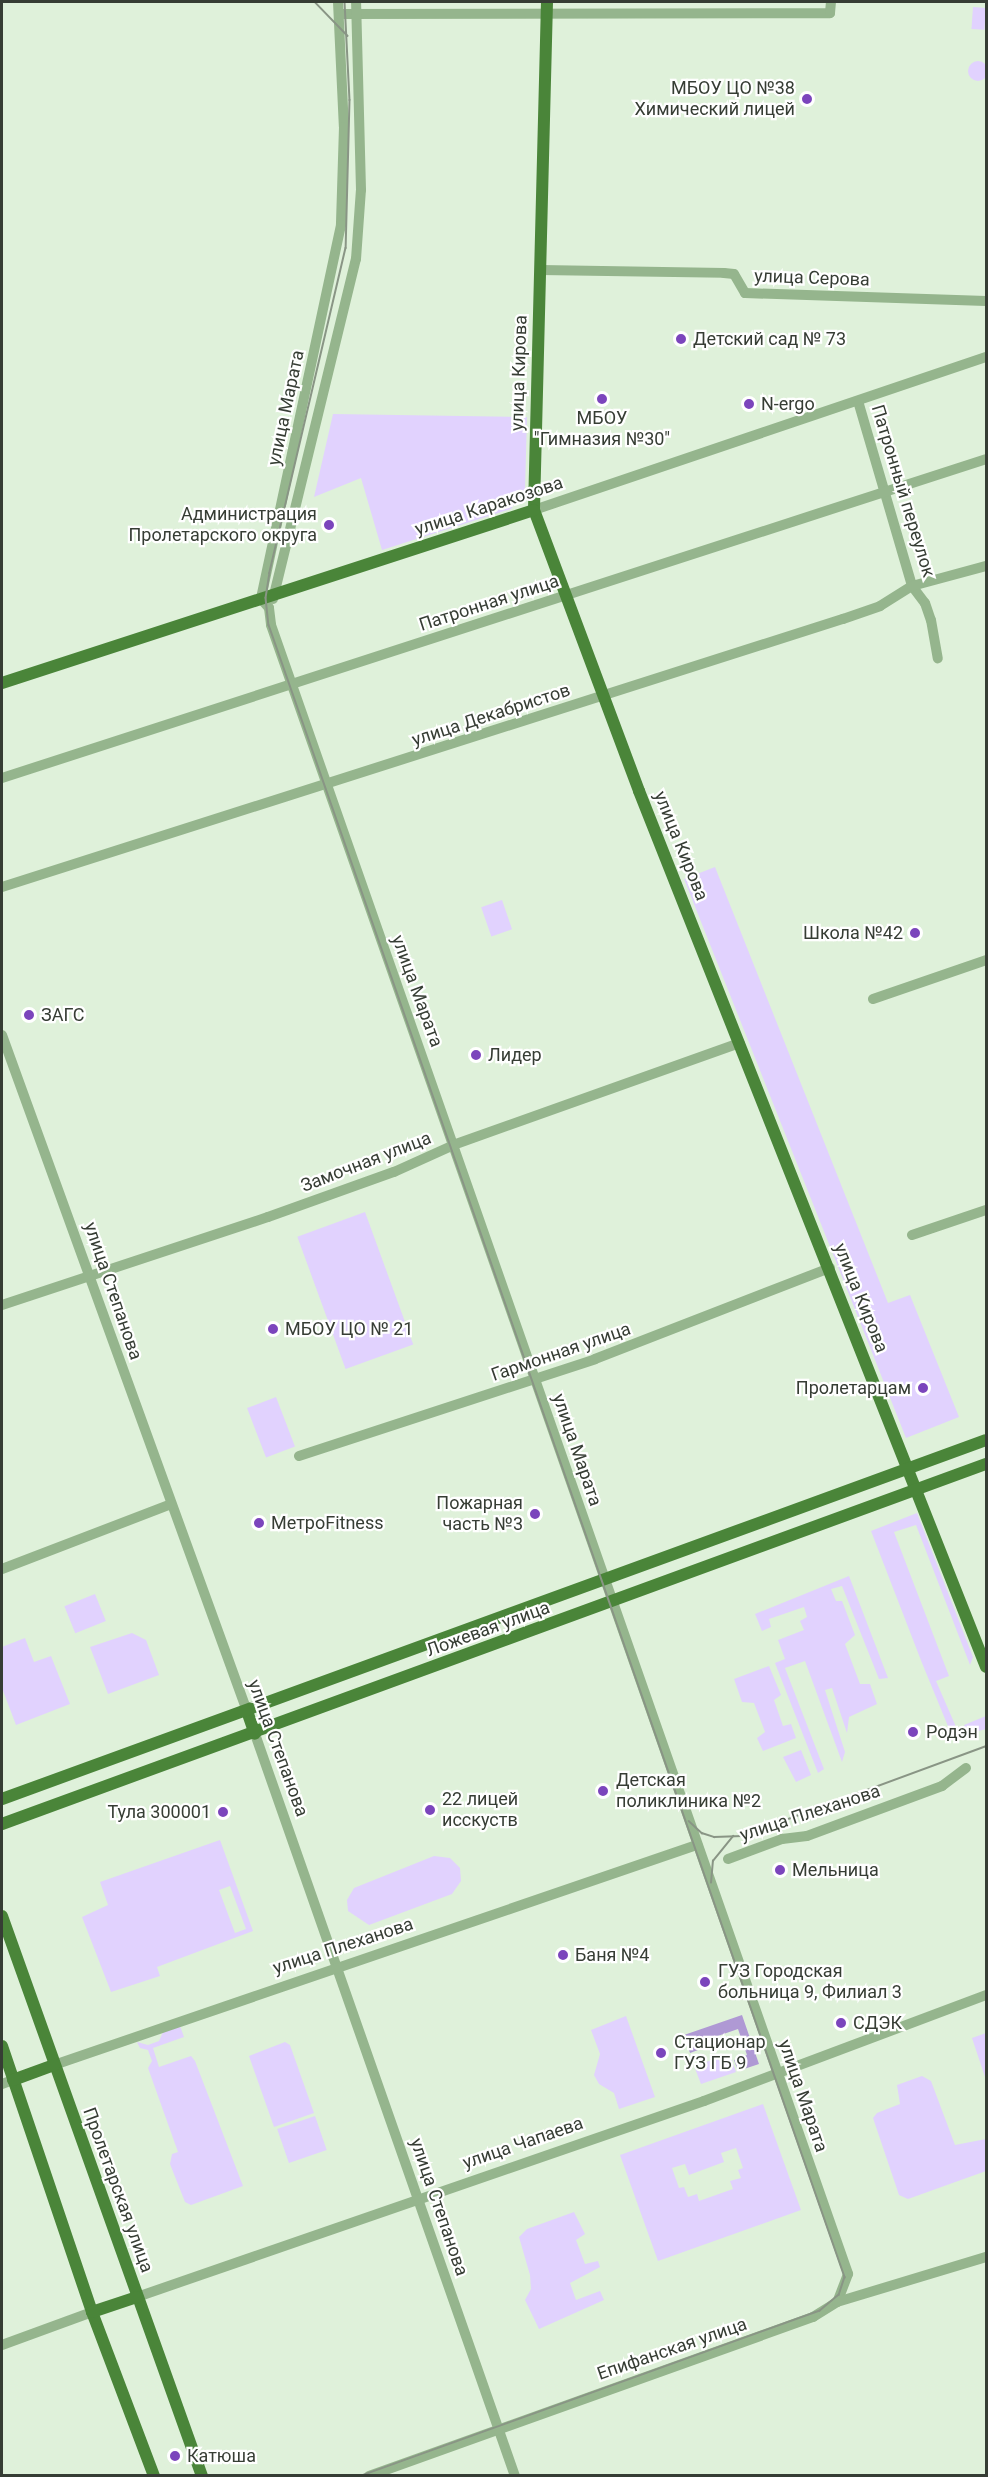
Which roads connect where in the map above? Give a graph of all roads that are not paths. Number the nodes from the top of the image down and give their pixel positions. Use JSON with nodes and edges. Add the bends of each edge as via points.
{"nodes":[{"id":1,"x":338,"y":2,"type":"edge"},
{"id":2,"x":831,"y":2,"type":"edge"},
{"id":3,"x":357,"y":7,"type":"edge"},
{"id":4,"x":547,"y":7,"type":"edge"},
{"id":5,"x":340,"y":14,"type":"junction"},
{"id":6,"x":341,"y":213,"type":"junction"},
{"id":7,"x":359,"y":214,"type":"junction"},
{"id":8,"x":540,"y":270,"type":"junction"},
{"id":9,"x":987,"y":301,"type":"edge"},
{"id":10,"x":987,"y":357,"type":"edge"},
{"id":11,"x":858,"y":401,"type":"junction"},
{"id":12,"x":987,"y":459,"type":"edge"},
{"id":13,"x":885,"y":494,"type":"junction"},
{"id":14,"x":534,"y":510,"type":"junction"},
{"id":15,"x":987,"y":566,"type":"edge"},
{"id":16,"x":912,"y":586,"type":"junction"},
{"id":17,"x":276,"y":595,"type":"junction"},
{"id":18,"x":566,"y":595,"type":"junction"},
{"id":19,"x":265,"y":603,"type":"junction"},
{"id":20,"x":938,"y":658,"type":"dead end"},
{"id":21,"x":2,"y":683,"type":"edge"},
{"id":22,"x":292,"y":686,"type":"junction"},
{"id":23,"x":604,"y":697,"type":"junction"},
{"id":24,"x":2,"y":778,"type":"edge"},
{"id":25,"x":327,"y":784,"type":"junction"},
{"id":26,"x":2,"y":887,"type":"edge"},
{"id":27,"x":987,"y":960,"type":"edge"},
{"id":28,"x":873,"y":999,"type":"dead end"},
{"id":29,"x":2,"y":1035,"type":"edge"},
{"id":30,"x":740,"y":1043,"type":"junction"},
{"id":31,"x":454,"y":1145,"type":"junction"},
{"id":32,"x":987,"y":1210,"type":"edge"},
{"id":33,"x":912,"y":1235,"type":"dead end"},
{"id":34,"x":830,"y":1268,"type":"junction"},
{"id":35,"x":89,"y":1274,"type":"junction"},
{"id":36,"x":2,"y":1305,"type":"edge"},
{"id":37,"x":535,"y":1378,"type":"junction"},
{"id":38,"x":987,"y":1440,"type":"edge"},
{"id":39,"x":299,"y":1456,"type":"dead end"},
{"id":40,"x":987,"y":1464,"type":"edge"},
{"id":41,"x":909,"y":1468,"type":"junction"},
{"id":42,"x":917,"y":1490,"type":"junction"},
{"id":43,"x":171,"y":1504,"type":"junction"},
{"id":44,"x":2,"y":1569,"type":"edge"},
{"id":45,"x":605,"y":1581,"type":"junction"},
{"id":46,"x":612,"y":1602,"type":"junction"},
{"id":47,"x":454,"y":1636,"type":"junction"},
{"id":48,"x":462,"y":1657,"type":"junction"},
{"id":49,"x":987,"y":1667,"type":"edge"},
{"id":50,"x":247,"y":1711,"type":"junction"},
{"id":51,"x":255,"y":1734,"type":"junction"},
{"id":52,"x":966,"y":1768,"type":"dead end"},
{"id":53,"x":2,"y":1799,"type":"edge"},
{"id":54,"x":2,"y":1824,"type":"edge"},
{"id":55,"x":697,"y":1845,"type":"junction"},
{"id":56,"x":728,"y":1859,"type":"dead end"},
{"id":57,"x":2,"y":1916,"type":"edge"},
{"id":58,"x":336,"y":1967,"type":"junction"},
{"id":59,"x":987,"y":1995,"type":"edge"},
{"id":60,"x":2,"y":2046,"type":"edge"},
{"id":61,"x":54,"y":2065,"type":"junction"},
{"id":62,"x":777,"y":2074,"type":"junction"},
{"id":63,"x":7,"y":2082,"type":"edge"},
{"id":64,"x":417,"y":2198,"type":"junction"},
{"id":65,"x":987,"y":2257,"type":"edge"},
{"id":66,"x":137,"y":2297,"type":"junction"},
{"id":67,"x":837,"y":2302,"type":"junction"},
{"id":68,"x":92,"y":2312,"type":"junction"},
{"id":69,"x":2,"y":2344,"type":"edge"},
{"id":70,"x":498,"y":2428,"type":"junction"},
{"id":71,"x":154,"y":2475,"type":"edge"},
{"id":72,"x":202,"y":2475,"type":"edge"},
{"id":73,"x":369,"y":2475,"type":"edge"},
{"id":74,"x":515,"y":2475,"type":"edge"}],
"edges":[{"from":1,"to":5,"type":"street","name":"улица Марата"},
{"from":2,"to":4,"type":"street","via":[[830,13]]},
{"from":3,"to":4,"type":"street"},
{"from":3,"to":5,"type":"street"},
{"from":3,"to":7,"type":"street","name":"улица Марата"},
{"from":4,"to":8,"type":"main road","name":"улица Кирова"},
{"from":5,"to":6,"type":"street","name":"улица Марата","via":[[344,128]]},
{"from":6,"to":7,"type":"street"},
{"from":6,"to":19,"type":"street","name":"улица Марата","via":[[337,253]]},
{"from":7,"to":17,"type":"street","name":"улица Марата","via":[[356,259]]},
{"from":8,"to":9,"type":"street","name":"улица Серова","via":[[724,273],[734,274],[745,293]]},
{"from":8,"to":14,"type":"main road","name":"улица Кирова"},
{"from":10,"to":11,"type":"street","name":"улица Каракозова"},
{"from":11,"to":13,"type":"street","name":"Патронный переулок"},
{"from":11,"to":14,"type":"street","name":"улица Каракозова"},
{"from":12,"to":13,"type":"street","name":"Патронная улица"},
{"from":13,"to":16,"type":"street","name":"Патронный переулок"},
{"from":13,"to":18,"type":"street","name":"Патронная улица"},
{"from":14,"to":17,"type":"main road","name":"улица Каракозова"},
{"from":14,"to":18,"type":"main road","name":"улица Кирова"},
{"from":15,"to":16,"type":"street","name":"улица Декабристов"},
{"from":16,"to":20,"type":"street","name":"Патронный переулок","via":[[925,603]]},
{"from":16,"to":23,"type":"street","name":"улица Декабристов","via":[[880,606]]},
{"from":17,"to":19,"type":"main road","name":"улица Каракозова"},
{"from":18,"to":22,"type":"street","name":"Патронная улица"},
{"from":18,"to":23,"type":"main road","name":"улица Кирова"},
{"from":19,"to":21,"type":"main road","name":"улица Каракозова"},
{"from":19,"to":22,"type":"street","name":"улица Марата"},
{"from":22,"to":24,"type":"street","name":"Патронная улица"},
{"from":22,"to":25,"type":"street","name":"улица Марата"},
{"from":23,"to":25,"type":"street","name":"улица Декабристов"},
{"from":23,"to":30,"type":"main road","name":"улица Кирова"},
{"from":25,"to":26,"type":"street","name":"улица Декабристов"},
{"from":25,"to":31,"type":"street","name":"улица Марата"},
{"from":27,"to":28,"type":"street"},
{"from":29,"to":35,"type":"street","name":"улица Степанова"},
{"from":30,"to":31,"type":"street","name":"Замочная улица"},
{"from":30,"to":34,"type":"main road","name":"улица Кирова"},
{"from":31,"to":35,"type":"street","name":"Замочная улица","via":[[394,1172],[279,1213]]},
{"from":31,"to":37,"type":"street","name":"улица Марата"},
{"from":32,"to":33,"type":"street"},
{"from":34,"to":37,"type":"street","name":"Гармонная улица","via":[[595,1359]]},
{"from":34,"to":41,"type":"main road","name":"улица Кирова"},
{"from":35,"to":36,"type":"street","name":"Замочная улица"},
{"from":35,"to":43,"type":"street","name":"улица Степанова"},
{"from":37,"to":39,"type":"street","name":"Гармонная улица"},
{"from":37,"to":45,"type":"street","name":"улица Марата"},
{"from":38,"to":41,"type":"main road","name":"Ложевая улица"},
{"from":40,"to":42,"type":"main road","name":"Ложевая улица"},
{"from":41,"to":42,"type":"main road","name":"улица Кирова"},
{"from":41,"to":45,"type":"main road","name":"Ложевая улица"},
{"from":42,"to":46,"type":"main road","name":"Ложевая улица"},
{"from":42,"to":49,"type":"main road","name":"улица Кирова"},
{"from":43,"to":44,"type":"street"},
{"from":43,"to":50,"type":"street","name":"улица Степанова"},
{"from":45,"to":46,"type":"street","name":"улица Марата"},
{"from":45,"to":47,"type":"main road","name":"Ложевая улица"},
{"from":46,"to":48,"type":"main road","name":"Ложевая улица"},
{"from":46,"to":55,"type":"street","name":"улица Марата"},
{"from":47,"to":48,"type":"main road"},
{"from":47,"to":50,"type":"main road","name":"Ложевая улица"},
{"from":48,"to":51,"type":"main road","name":"Ложевая улица"},
{"from":50,"to":51,"type":"main road","name":"улица Степанова"},
{"from":50,"to":53,"type":"main road","name":"Ложевая улица"},
{"from":51,"to":54,"type":"main road","name":"Ложевая улица"},
{"from":51,"to":58,"type":"street","name":"улица Степанова"},
{"from":52,"to":56,"type":"street","name":"улица Плеханова","via":[[942,1786],[807,1836],[782,1839]]},
{"from":55,"to":58,"type":"street","name":"улица Плеханова","via":[[542,1901]]},
{"from":55,"to":62,"type":"street","name":"улица Марата"},
{"from":57,"to":61,"type":"main road","name":"Пролетарская улица"},
{"from":58,"to":61,"type":"street","name":"улица Плеханова"},
{"from":58,"to":64,"type":"street","name":"улица Степанова"},
{"from":59,"to":62,"type":"street","name":"улица Чапаева"},
{"from":60,"to":63,"type":"main road"},
{"from":61,"to":63,"type":"main road","name":"улица Плеханова"},
{"from":61,"to":66,"type":"main road","name":"Пролетарская улица"},
{"from":62,"to":64,"type":"street","name":"улица Чапаева"},
{"from":62,"to":67,"type":"street","name":"улица Марата","via":[[848,2274],[845,2290]]},
{"from":63,"to":68,"type":"main road"},
{"from":64,"to":66,"type":"street","name":"улица Чапаева"},
{"from":64,"to":70,"type":"street","name":"улица Степанова"},
{"from":65,"to":67,"type":"street","name":"Епифанская улица"},
{"from":66,"to":68,"type":"main road","name":"улица Чапаева"},
{"from":66,"to":72,"type":"main road","name":"Пролетарская улица"},
{"from":67,"to":70,"type":"street","name":"Епифанская улица","via":[[813,2317]]},
{"from":68,"to":69,"type":"street","name":"улица Чапаева"},
{"from":68,"to":71,"type":"main road"},
{"from":70,"to":73,"type":"street","name":"Епифанская улица"},
{"from":70,"to":74,"type":"street","name":"улица Степанова"}]}
